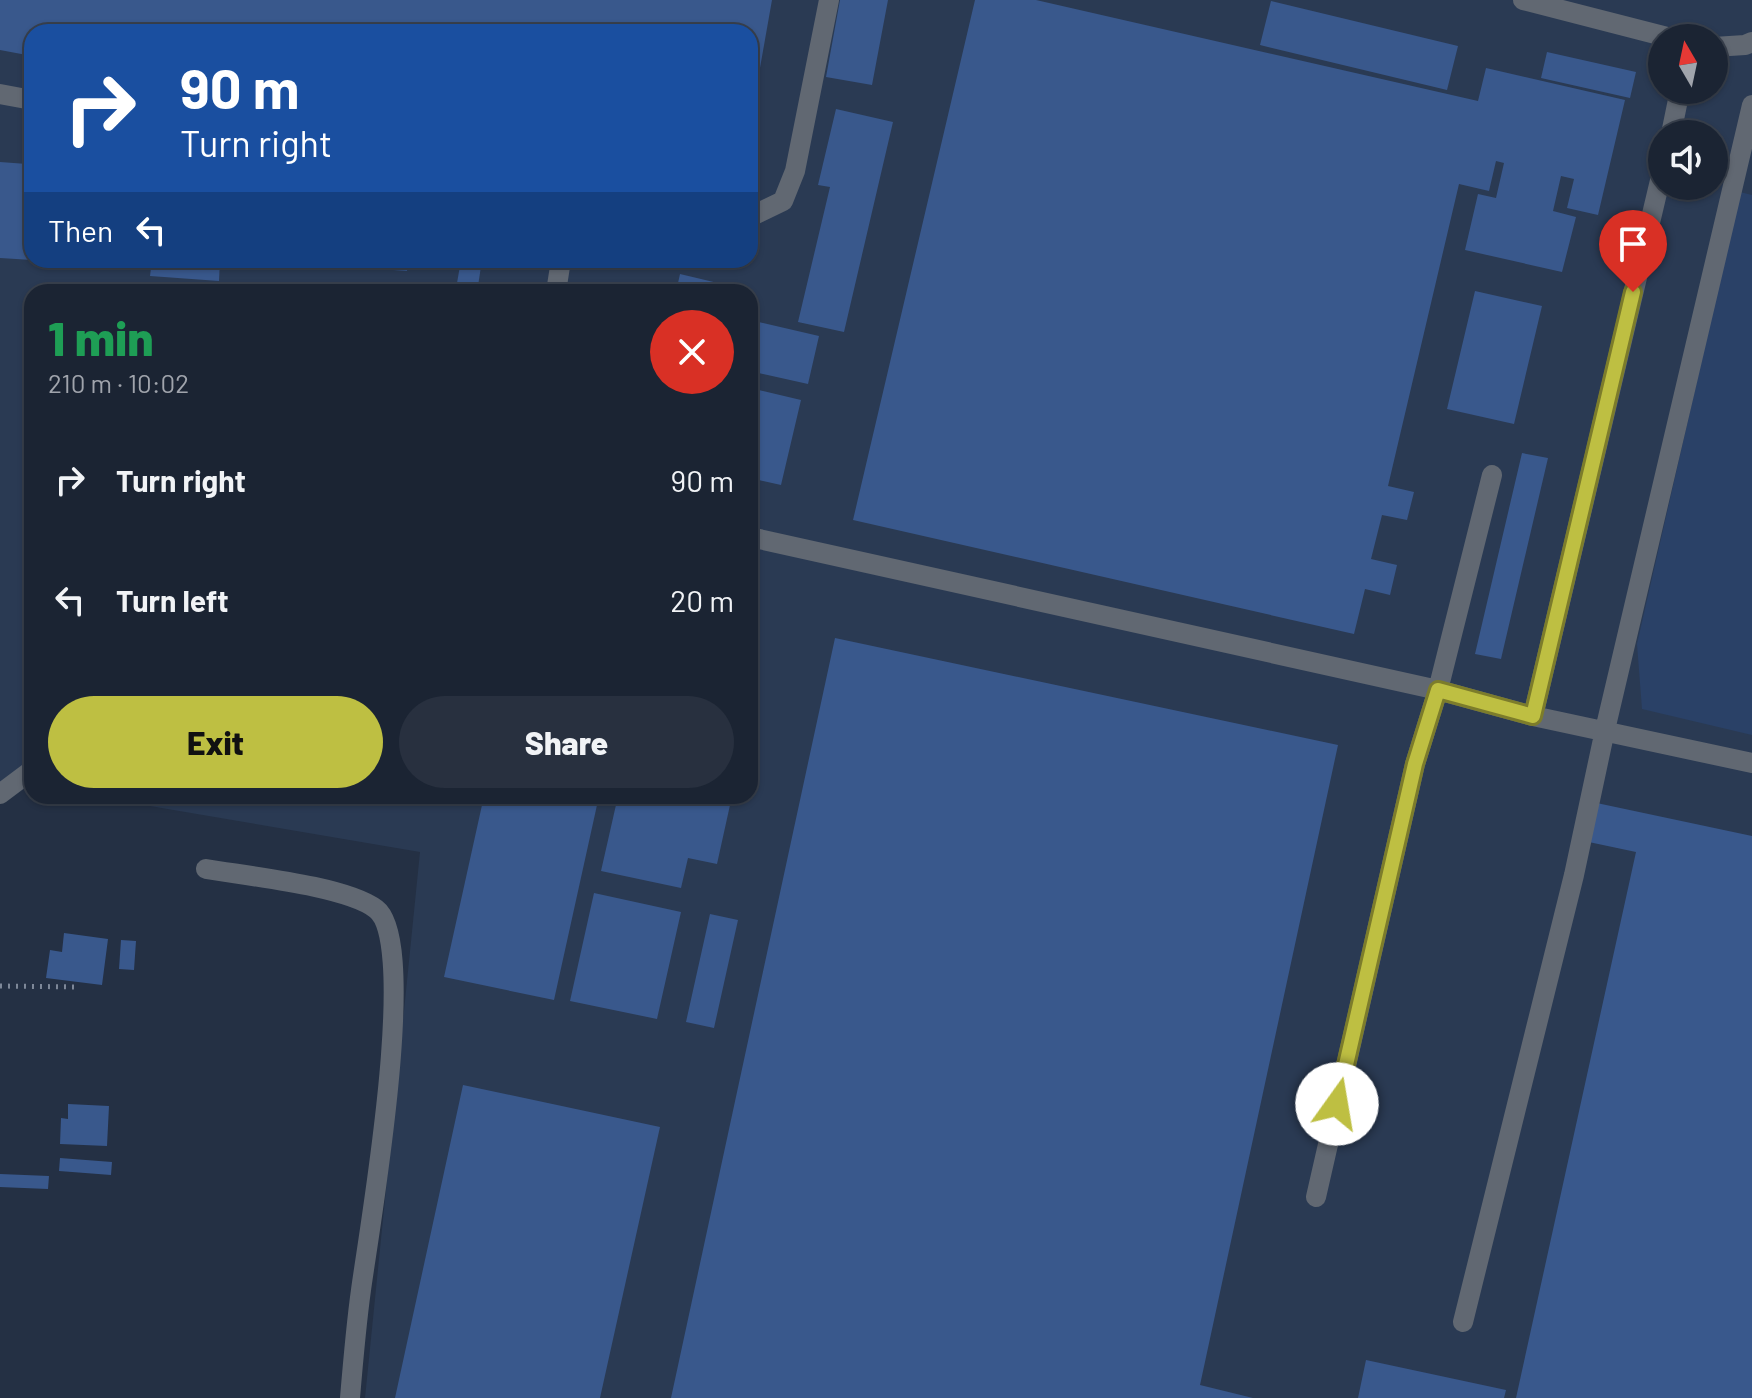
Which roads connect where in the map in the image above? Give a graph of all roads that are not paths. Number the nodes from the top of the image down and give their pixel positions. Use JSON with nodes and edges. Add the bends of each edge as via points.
{"nodes":[{"id":1,"x":829,"y":0,"type":"edge"},
{"id":2,"x":1523,"y":0,"type":"edge"},
{"id":3,"x":1648,"y":32,"type":"edge"},
{"id":4,"x":1752,"y":42,"type":"edge"},
{"id":5,"x":1728,"y":46,"type":"edge"},
{"id":6,"x":0,"y":94,"type":"edge"},
{"id":7,"x":24,"y":98,"type":"edge"},
{"id":8,"x":1752,"y":105,"type":"edge"},
{"id":9,"x":1655,"y":200,"type":"edge"},
{"id":10,"x":758,"y":213,"type":"edge"},
{"id":11,"x":1492,"y":475,"type":"dead end"},
{"id":12,"x":758,"y":539,"type":"edge"},
{"id":13,"x":1438,"y":690,"type":"junction"},
{"id":14,"x":1533,"y":716,"type":"junction"},
{"id":15,"x":1605,"y":730,"type":"junction"},
{"id":16,"x":1752,"y":763,"type":"edge"},
{"id":17,"x":24,"y":776,"type":"edge"},
{"id":18,"x":0,"y":794,"type":"edge"},
{"id":19,"x":206,"y":869,"type":"dead end"},
{"id":20,"x":1316,"y":1197,"type":"dead end"},
{"id":21,"x":1463,"y":1322,"type":"dead end"},
{"id":22,"x":350,"y":1398,"type":"edge"}],
"edges":[{"from":1,"to":10,"type":"lane","via":[[795,171],[783,201]]},
{"from":2,"to":3,"type":"lane"},
{"from":4,"to":5,"type":"lane"},
{"from":6,"to":7,"type":"lane"},
{"from":8,"to":15,"type":"lane"},
{"from":9,"to":14,"type":"lane"},
{"from":11,"to":13,"type":"lane"},
{"from":12,"to":13,"type":"lane"},
{"from":13,"to":14,"type":"lane"},
{"from":13,"to":20,"type":"lane","via":[[1415,764]]},
{"from":14,"to":15,"type":"lane"},
{"from":15,"to":16,"type":"lane"},
{"from":15,"to":21,"type":"lane"},
{"from":17,"to":18,"type":"lane"},
{"from":19,"to":22,"type":"lane","via":[[350,895],[378,910],[388,927],[394,968],[391,1069]]}]}
